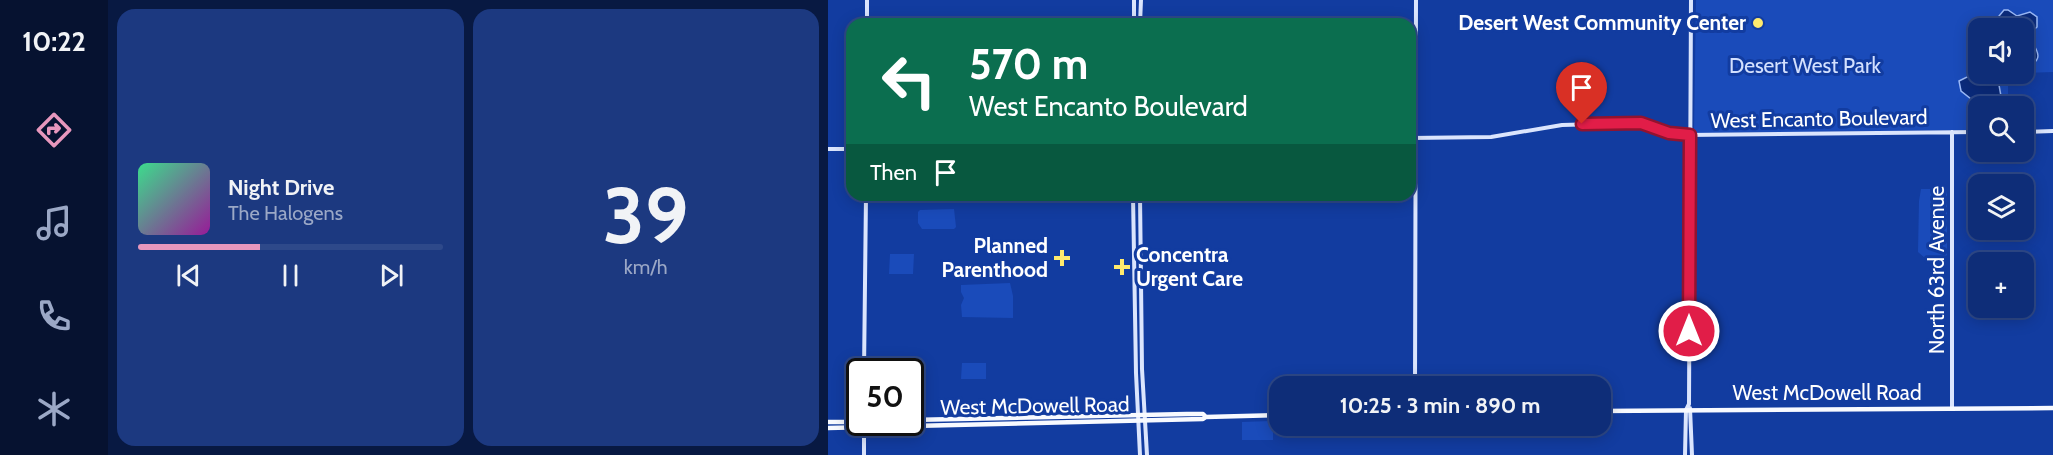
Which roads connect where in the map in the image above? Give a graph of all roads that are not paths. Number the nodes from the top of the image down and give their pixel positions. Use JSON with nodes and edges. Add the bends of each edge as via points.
{"nodes":[{"id":1,"x":867,"y":0,"type":"edge"},
{"id":2,"x":1134,"y":0,"type":"edge"},
{"id":3,"x":1141,"y":0,"type":"edge"},
{"id":4,"x":1416,"y":0,"type":"edge"},
{"id":5,"x":1691,"y":0,"type":"edge"},
{"id":6,"x":867,"y":18,"type":"edge"},
{"id":7,"x":1134,"y":18,"type":"edge"},
{"id":8,"x":1140,"y":18,"type":"edge"},
{"id":9,"x":2053,"y":131,"type":"edge"},
{"id":10,"x":1952,"y":132,"type":"junction"},
{"id":11,"x":1968,"y":132,"type":"edge"},
{"id":12,"x":2034,"y":132,"type":"edge"},
{"id":13,"x":1690,"y":135,"type":"junction"},
{"id":14,"x":1416,"y":138,"type":"joint"},
{"id":15,"x":828,"y":149,"type":"edge"},
{"id":16,"x":846,"y":149,"type":"edge"},
{"id":17,"x":866,"y":201,"type":"edge"},
{"id":18,"x":1133,"y":201,"type":"edge"},
{"id":19,"x":1138,"y":201,"type":"edge"},
{"id":20,"x":1140,"y":201,"type":"edge"},
{"id":21,"x":1416,"y":201,"type":"edge"},
{"id":22,"x":1134,"y":210,"type":"junction"},
{"id":23,"x":1140,"y":243,"type":"junction"},
{"id":24,"x":864,"y":358,"type":"edge"},
{"id":25,"x":1415,"y":376,"type":"edge"},
{"id":26,"x":1689,"y":408,"type":"junction"},
{"id":27,"x":1952,"y":408,"type":"junction"},
{"id":28,"x":2053,"y":408,"type":"edge"},
{"id":29,"x":1611,"y":411,"type":"edge"},
{"id":30,"x":1269,"y":415,"type":"edge"},
{"id":31,"x":1142,"y":417,"type":"junction"},
{"id":32,"x":924,"y":421,"type":"edge"},
{"id":33,"x":846,"y":422,"type":"edge"},
{"id":34,"x":947,"y":422,"type":"junction"},
{"id":35,"x":828,"y":423,"type":"edge"},
{"id":36,"x":924,"y":423,"type":"edge"},
{"id":37,"x":846,"y":426,"type":"edge"},
{"id":38,"x":828,"y":428,"type":"edge"},
{"id":39,"x":864,"y":436,"type":"edge"},
{"id":40,"x":864,"y":455,"type":"edge"},
{"id":41,"x":1140,"y":455,"type":"edge"},
{"id":42,"x":1147,"y":455,"type":"edge"},
{"id":43,"x":1689,"y":455,"type":"edge"}],
"edges":[{"from":1,"to":6,"type":"street"},
{"from":2,"to":7,"type":"street"},
{"from":3,"to":8,"type":"street"},
{"from":4,"to":14,"type":"street"},
{"from":5,"to":13,"type":"street"},
{"from":9,"to":12,"type":"street"},
{"from":10,"to":11,"type":"street","name":"West Encanto Boulevard"},
{"from":10,"to":13,"type":"street","name":"West Encanto Boulevard"},
{"from":10,"to":27,"type":"street","name":"North 63rd Avenue"},
{"from":13,"to":14,"type":"street","name":"West Encanto Boulevard","via":[[1635,123],[1562,125],[1491,137]]},
{"from":13,"to":26,"type":"street"},
{"from":15,"to":16,"type":"street"},
{"from":17,"to":24,"type":"street"},
{"from":18,"to":22,"type":"street"},
{"from":19,"to":22,"type":"street"},
{"from":20,"to":23,"type":"street"},
{"from":21,"to":25,"type":"street"},
{"from":22,"to":23,"type":"street"},
{"from":22,"to":31,"type":"street","via":[[1136,373]]},
{"from":23,"to":31,"type":"street"},
{"from":26,"to":27,"type":"main road","name":"West McDowell Road"},
{"from":26,"to":29,"type":"main road","name":"West McDowell Road"},
{"from":26,"to":43,"type":"street"},
{"from":26,"to":43,"type":"street"},
{"from":27,"to":28,"type":"main road","name":"West McDowell Road"},
{"from":30,"to":31,"type":"main road","name":"West McDowell Road"},
{"from":31,"to":34,"type":"main road","name":"West McDowell Road"},
{"from":31,"to":41,"type":"street"},
{"from":31,"to":42,"type":"street"},
{"from":32,"to":34,"type":"main road","name":"West McDowell Road"},
{"from":33,"to":35,"type":"main road"},
{"from":34,"to":36,"type":"main road","name":"West McDowell Road"},
{"from":37,"to":38,"type":"main road","name":"West McDowell Road"},
{"from":39,"to":40,"type":"street"}]}
